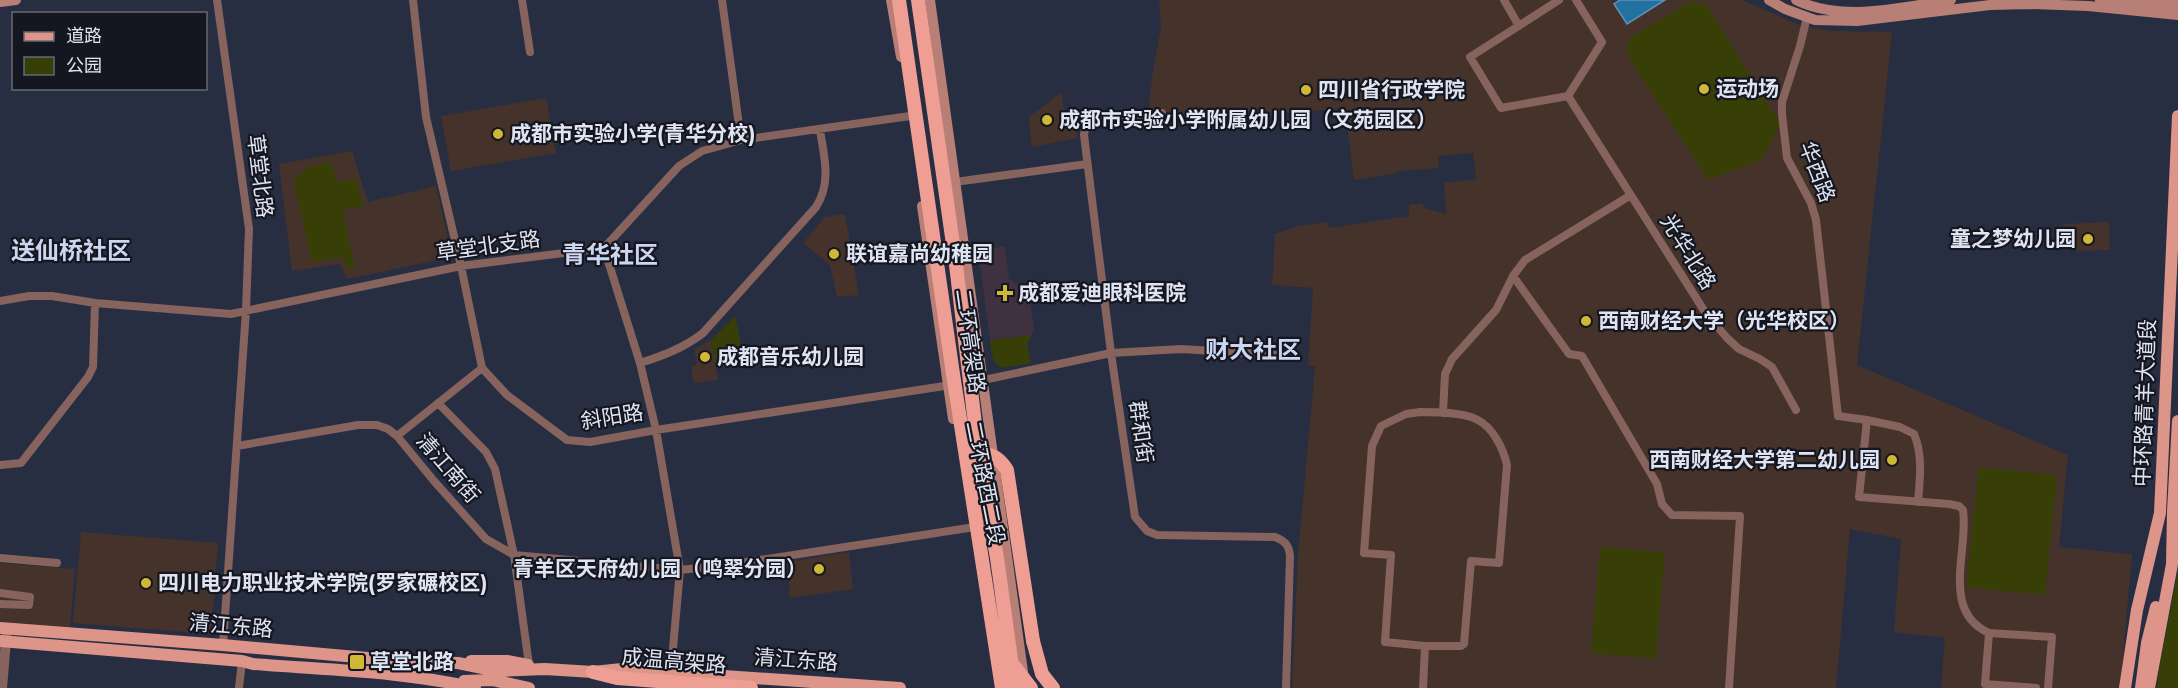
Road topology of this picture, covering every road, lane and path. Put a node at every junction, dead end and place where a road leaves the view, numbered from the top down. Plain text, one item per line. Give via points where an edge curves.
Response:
1 (16, 0) edge
2 (217, 0) edge
3 (413, 0) edge
4 (522, 0) edge
5 (722, 0) edge
6 (891, 0) edge
7 (899, 0) edge
8 (918, 0) edge
9 (930, 0) edge
10 (1504, 0) edge
11 (1559, 0) edge
12 (1576, 0) edge
13 (1769, 0) edge
14 (1796, 0) edge
15 (1951, 0) edge
16 (2085, 0) edge
17 (0, 3) edge
18 (1913, 3) edge
19 (2178, 5) edge
20 (2178, 15) edge
21 (1807, 16) junction
22 (1520, 26) junction
23 (530, 52) dead end
24 (1568, 96) junction
25 (1162, 113) dead end
26 (910, 116) junction
27 (2178, 116) edge
28 (820, 130) junction
29 (741, 140) junction
30 (1087, 164) junction
31 (955, 182) junction
32 (1631, 195) junction
33 (604, 248) junction
34 (461, 266) junction
35 (1514, 276) junction
36 (0, 301) edge
37 (95, 303) junction
38 (246, 310) junction
39 (1111, 353) junction
40 (1295, 356) dead end
41 (640, 363) junction
42 (482, 368) junction
43 (982, 381) junction
44 (948, 386) junction
45 (438, 403) junction
46 (1796, 410) dead end
47 (1443, 412) junction
48 (1867, 420) junction
49 (2178, 421) edge
50 (656, 430) junction
51 (397, 436) junction
52 (237, 446) junction
53 (2161, 456) junction
54 (2177, 457) edge
55 (0, 465) edge
56 (1918, 502) junction
57 (2166, 512) junction
58 (975, 527) junction
59 (514, 555) junction
60 (0, 558) edge
61 (57, 564) dead end
62 (680, 570) junction
63 (0, 593) edge
64 (0, 604) edge
65 (1989, 633) junction
66 (3, 635) edge
67 (223, 645) junction
68 (1425, 646) junction
69 (242, 661) junction
70 (1012, 661) junction
71 (458, 663) junction
72 (529, 665) junction
73 (545, 669) junction
74 (671, 671) junction
75 (593, 672) junction
76 (448, 681) junction
77 (2015, 687) edge
78 (2, 688) edge
79 (239, 688) edge
80 (473, 688) edge
81 (529, 688) edge
82 (751, 688) edge
83 (900, 688) edge
84 (1001, 688) edge
85 (1015, 688) edge
86 (1025, 688) edge
87 (1031, 688) edge
88 (1053, 688) edge
89 (1286, 688) edge
90 (1423, 688) edge
91 (1729, 688) edge
92 (2036, 688) edge
93 (2048, 688) edge
94 (2125, 688) edge
95 (2132, 688) edge
96 (2141, 688) edge
97 (2150, 688) edge

1 - 17 main road
2 - 38 street, 草堂北路 via 248,213
3 - 34 street via 426,117
4 - 23 street
5 - 29 street
6 - 26 main road, 二环路西二段
7 - 84 highway, 二环高架路, bridge
8 - 70 highway, 二环高架路, bridge via 979,456
9 - 31 main road, 二环路西二段
10 - 22 street
11 - 22 street
12 - 24 street via 1602,42
13 - 21 main road
14 - 18 main road via 1810,7 1857,12
15 - 18 main road
16 - 19 main road
20 - 21 main road via 2029,4 1857,21 1815,20
21 - 48 street, 华西路 via 1782,102 1787,158 1816,220 1838,416
22 - 24 street via 1470,57 1501,108
24 - 32 street, 光华北路
25 - 30 street, 群和街 via 1088,124 1083,135
26 - 28 street
26 - 44 main road, 二环路西二段
27 - 53 main road, 中环路青羊大道段
28 - 29 street
28 - 41 street via 826,185 816,207 693,342
29 - 33 street via 713,147 679,166
30 - 31 street
30 - 39 street, 群和街
31 - 43 main road, 二环路西二段
32 - 35 street via 1525,260
32 - 46 street, 光华北路 via 1705,312 1739,349 1772,367
33 - 34 street, 草堂北支路
33 - 41 street, 斜阳路
34 - 38 street, 草堂北支路
34 - 42 street
35 - 47 street via 1496,310 1452,359 1445,374
35 - 91 street via 1569,354 1582,356 1657,484 1666,510 1672,515 1740,516
36 - 37 street, 草堂北支路 via 40,296
37 - 38 street, 草堂北支路 via 231,314
37 - 55 street via 93,367 88,377 21,463
38 - 52 street, 草堂北路
39 - 40 street via 1181,349
39 - 43 street
39 - 89 street, 群和街 via 1135,517 1140,525 1157,535 1275,537 1289,547
41 - 50 street, 斜阳路
42 - 45 street
42 - 50 street, 斜阳路 via 507,395 567,440 590,442
43 - 44 street
43 - 86 main road, 二环路西二段
44 - 50 street
44 - 58 main road, 二环路西二段
45 - 51 street
45 - 59 street via 486,452 495,469
47 - 68 street via 1476,419 1503,449 1507,465 1499,563 1471,561 1464,645
47 - 68 street via 1406,414 1381,426 1372,446 1364,553 1391,555 1385,642
48 - 56 street via 1914,434 1920,460
48 - 56 street via 1859,497
49 - 54 main road, 中环路青羊大道段
50 - 62 street
51 - 52 street, 清江南街 via 377,425 358,425
51 - 59 street, 清江南街 via 486,539
52 - 67 street, 草堂北路
53 - 54 street
53 - 57 main road, 中环路青羊大道段
54 - 57 main road, 中环路青羊大道段
56 - 65 street via 1959,506 1964,510 1960,595 1971,619
57 - 94 main road, 中环路青羊大道段 via 2140,599
57 - 95 main road
57 - 96 main road via 2170,536
57 - 97 main road, 中环路青羊大道段 via 2172,564
58 - 62 street
58 - 84 main road, 二环路西二段
59 - 62 street
59 - 72 street
60 - 61 street
62 - 74 street
63 - 64 street via 30,597 29,605
65 - 77 street via 1985,684
65 - 93 street via 2052,637
66 - 67 main road, 清江东路
66 - 69 main road, 清江东路
66 - 78 street
67 - 71 main road, 清江东路 via 412,663
68 - 90 street
69 - 76 main road, 清江东路
69 - 79 street
70 - 85 highway, 二环高架路, bridge
70 - 87 highway, bridge
71 - 72 main road, 清江东路 via 476,659
71 - 73 main road, 清江东路 via 497,671
72 - 73 main road, 清江东路
73 - 75 main road, 清江东路
74 - 75 main road, 清江东路
74 - 83 main road, 清江东路
75 - 82 highway, 成温高架路 via 617,678
76 - 80 main road, 清江东路
76 - 81 main road, 清江东路 via 492,680
77 - 92 street
84 - 88 highway, bridge via 982,616 963,478 973,457 987,454 1000,460 1007,470 1033,641 1042,674

